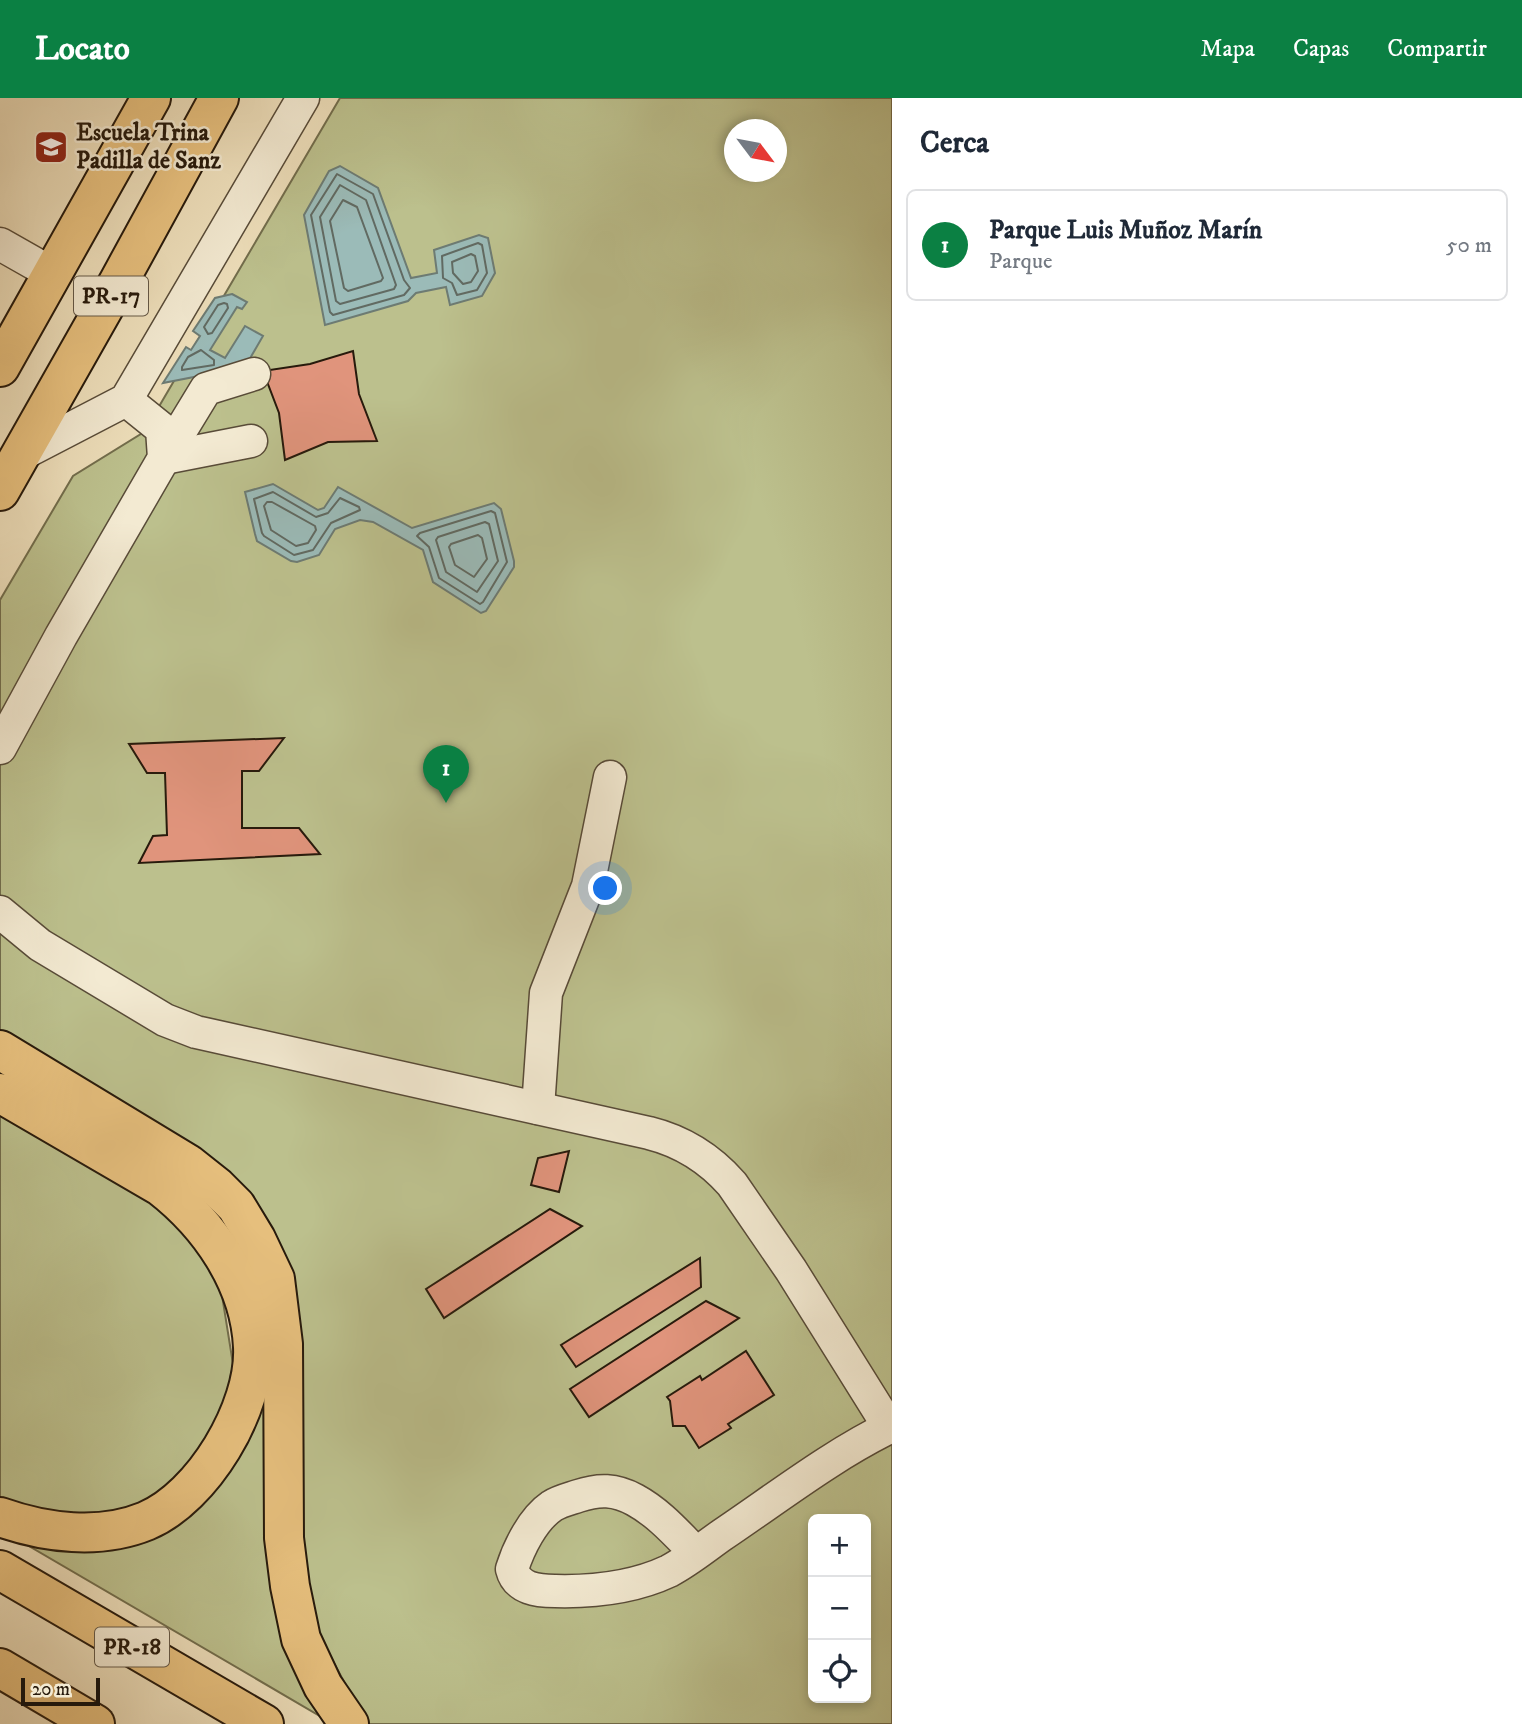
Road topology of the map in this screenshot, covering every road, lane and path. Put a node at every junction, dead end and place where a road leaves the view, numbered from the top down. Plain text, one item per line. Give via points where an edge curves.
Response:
1 (151, 98) edge
2 (219, 98) edge
3 (303, 98) edge
4 (0, 244) edge
5 (53, 275) junction
6 (0, 367) edge
7 (254, 374) dead end
8 (127, 400) junction
9 (251, 441) dead end
10 (22, 454) junction
11 (164, 458) junction
12 (0, 491) edge
13 (0, 748) edge
14 (610, 777) dead end
15 (0, 912) edge
16 (0, 1050) edge
17 (0, 1093) edge
18 (538, 1108) junction
19 (890, 1427) edge
20 (0, 1517) edge
21 (696, 1553) junction
22 (0, 1570) edge
23 (0, 1668) edge
24 (95, 1724) edge
25 (264, 1724) edge
26 (349, 1724) edge

1 - 5 main road, PR-17
2 - 10 main road, PR-17
3 - 8 lane
4 - 5 lane
5 - 6 main road, PR-17
7 - 11 lane via 206,389
8 - 10 lane
8 - 11 lane via 162,429
9 - 11 lane
10 - 12 main road, PR-17
11 - 13 lane
14 - 18 lane via 588,886 546,993
15 - 18 lane via 40,945 165,1020 196,1032
16 - 26 main road via 188,1164 236,1206 256,1239 275,1279 284,1344 284,1538 290,1586 301,1639 323,1686
17 - 20 main road via 181,1202 229,1264 246,1306 253,1348 249,1383 234,1427 216,1459 164,1510 147,1521 101,1531 62,1532
18 - 19 lane via 663,1136 722,1172 791,1270
19 - 21 lane
21 - 21 lane via 651,1578 582,1592 537,1591 519,1582 512,1569 534,1524 553,1505 601,1489 646,1507
22 - 25 main road, PR-18
23 - 24 main road

